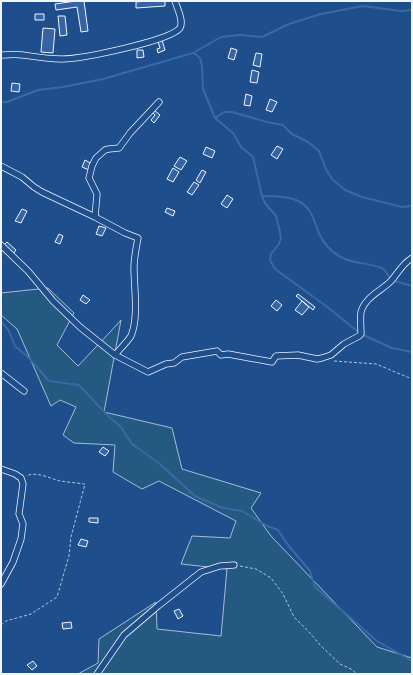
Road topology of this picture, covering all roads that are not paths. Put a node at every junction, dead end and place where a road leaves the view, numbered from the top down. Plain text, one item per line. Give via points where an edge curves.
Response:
1 (176, 1) edge
2 (1, 54) edge
3 (159, 102) dead end
4 (1, 166) edge
5 (95, 217) junction
6 (1, 245) edge
7 (412, 258) edge
8 (115, 355) junction
9 (1, 373) edge
10 (24, 391) dead end
11 (1, 469) edge
12 (234, 565) road end
13 (3, 576) edge
14 (1, 584) edge
15 (98, 674) edge

1 - 2 street via 182,23 180,27 145,44 64,59
3 - 5 street via 119,148 105,150 93,163 89,178 97,194
4 - 5 street via 22,177 38,190
5 - 8 street via 138,238 134,267 134,325 130,336
6 - 8 street via 28,271 70,319
7 - 8 street via 364,304 361,313 361,334 322,358 276,356 272,362 221,354 217,351 182,357 174,363 148,372
9 - 10 street
11 - 13 street via 22,478 23,484 19,514 23,524 21,539 13,562
12 - 15 street via 201,572 164,601 124,635
13 - 14 street

